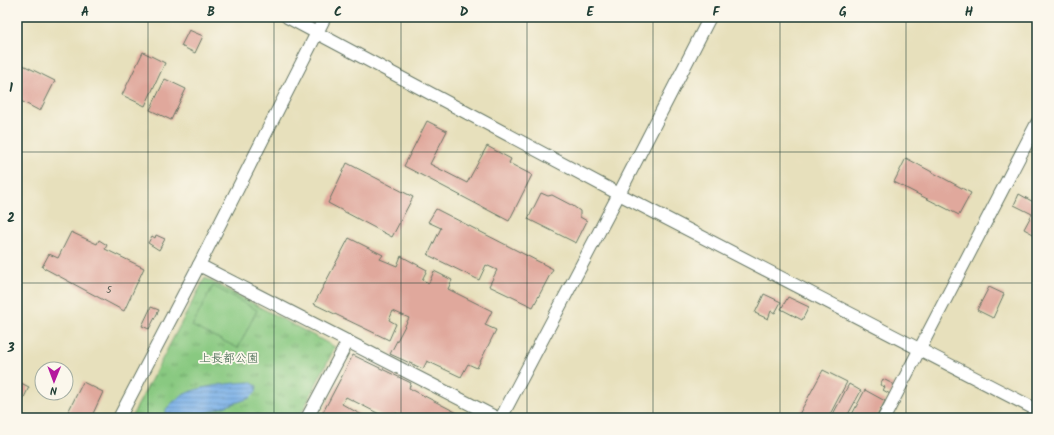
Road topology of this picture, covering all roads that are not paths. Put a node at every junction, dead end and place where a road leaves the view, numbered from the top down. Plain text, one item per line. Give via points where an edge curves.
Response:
1 (287, 17) edge
2 (325, 17) edge
3 (710, 17) edge
4 (317, 33) junction
5 (1037, 123) edge
6 (619, 194) junction
7 (199, 265) junction
8 (348, 341) junction
9 (919, 349) junction
10 (1037, 410) edge
11 (119, 418) edge
12 (307, 418) edge
13 (497, 418) edge
14 (501, 418) edge
15 (884, 418) edge

1 - 4 street
2 - 4 street
3 - 6 street
4 - 6 street
4 - 7 street
5 - 9 street
6 - 9 street
6 - 14 street
7 - 8 street
7 - 11 street
8 - 12 street
8 - 13 street
9 - 10 street
9 - 15 street

